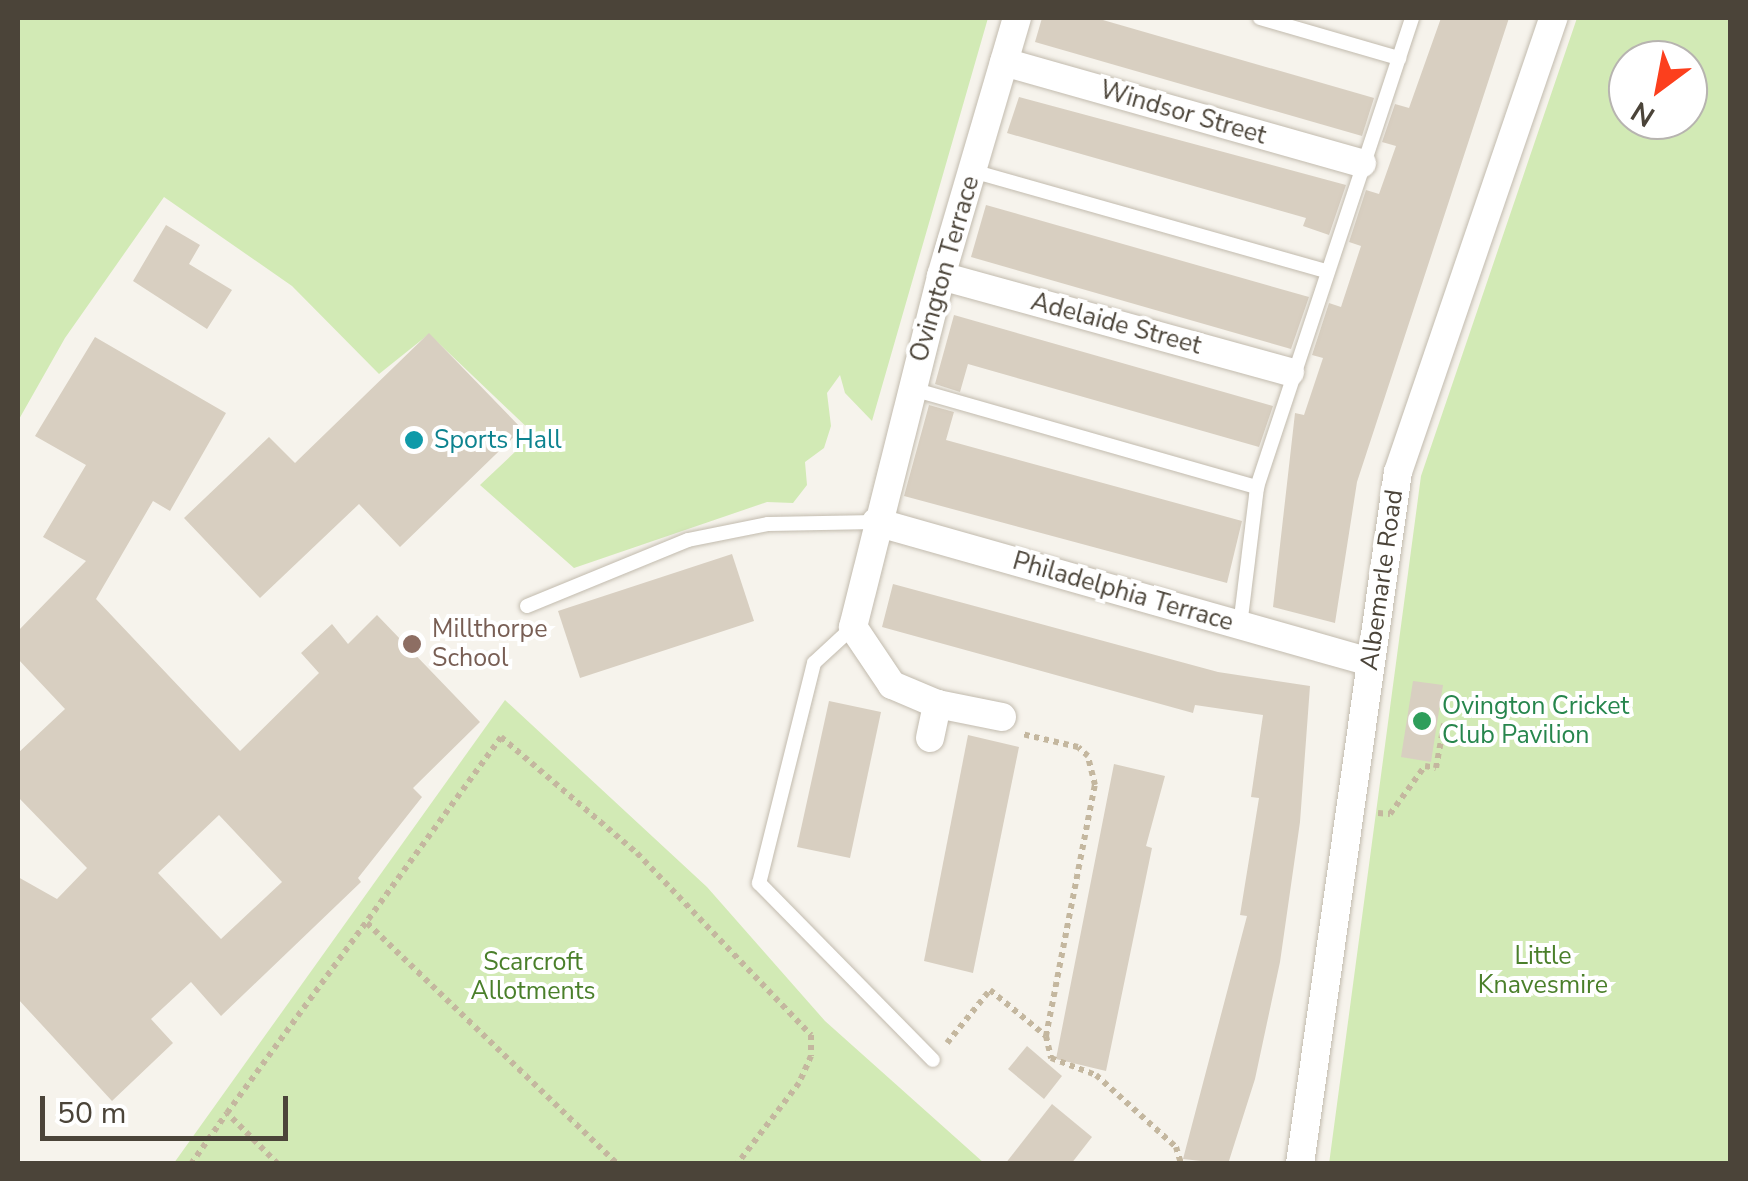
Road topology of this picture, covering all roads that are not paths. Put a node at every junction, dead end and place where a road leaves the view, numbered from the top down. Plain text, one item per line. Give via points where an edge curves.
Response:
1 (1017, 18) edge
2 (1260, 18) edge
3 (1412, 18) edge
4 (1553, 18) edge
5 (1399, 58) junction
6 (1004, 62) junction
7 (1362, 163) junction
8 (972, 170) junction
9 (1325, 270) junction
10 (942, 276) junction
11 (1290, 372) junction
12 (912, 389) junction
13 (1256, 487) junction
14 (876, 522) junction
15 (527, 606) dead end
16 (1240, 626) junction
17 (853, 627) junction
18 (1370, 662) junction
19 (937, 704) junction
20 (1002, 716) road end
21 (930, 738) dead end
22 (933, 1060) road end
23 (1300, 1164) edge

1 - 6 street, Ovington Terrace
2 - 5 lane
3 - 5 lane
4 - 18 street, Albemarle Road via 1398,472
5 - 7 lane
6 - 7 street, Windsor Street
6 - 8 street, Ovington Terrace
7 - 9 lane
8 - 9 lane
8 - 10 street, Ovington Terrace
9 - 11 lane
10 - 11 street, Adelaide Street
10 - 12 street, Ovington Terrace
11 - 13 lane
12 - 13 lane
12 - 14 street, Ovington Terrace
13 - 16 lane
14 - 15 lane via 768,524 688,540
14 - 16 street, Philadelphia Terrace
14 - 17 street, Ovington Terrace
16 - 18 street, Philadelphia Terrace
17 - 19 street via 892,686
17 - 22 lane via 814,662 759,883
18 - 23 street, Albemarle Road
19 - 20 street
19 - 21 street

